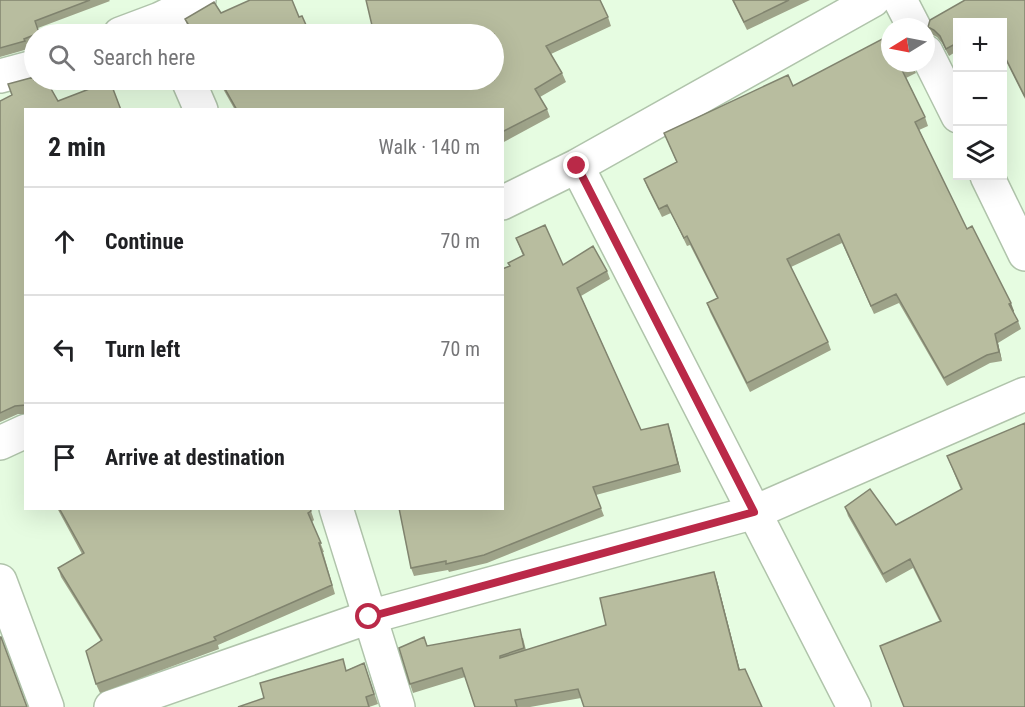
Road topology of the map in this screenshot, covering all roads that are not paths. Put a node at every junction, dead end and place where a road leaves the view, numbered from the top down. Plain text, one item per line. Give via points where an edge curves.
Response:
1 (199, 0) edge
2 (873, 0) edge
3 (900, 0) edge
4 (160, 18) edge
5 (909, 18) edge
6 (145, 24) edge
7 (24, 70) edge
8 (935, 71) edge
9 (0, 76) edge
10 (192, 90) edge
11 (200, 108) edge
12 (953, 108) edge
13 (577, 166) junction
14 (989, 180) edge
15 (504, 202) edge
16 (1025, 254) edge
17 (1025, 394) edge
18 (24, 432) edge
19 (0, 443) edge
20 (337, 510) edge
21 (754, 512) junction
22 (0, 581) edge
23 (369, 617) junction
24 (47, 707) edge
25 (111, 707) edge
26 (398, 707) edge
27 (854, 707) edge

1 - 4 street
2 - 13 street
3 - 5 street
4 - 6 street
7 - 9 street
8 - 12 street
10 - 11 street
13 - 15 street
13 - 21 street
14 - 16 street
17 - 21 street
18 - 19 street
20 - 23 street
21 - 23 street
21 - 27 street
22 - 24 street
23 - 25 street
23 - 26 street

